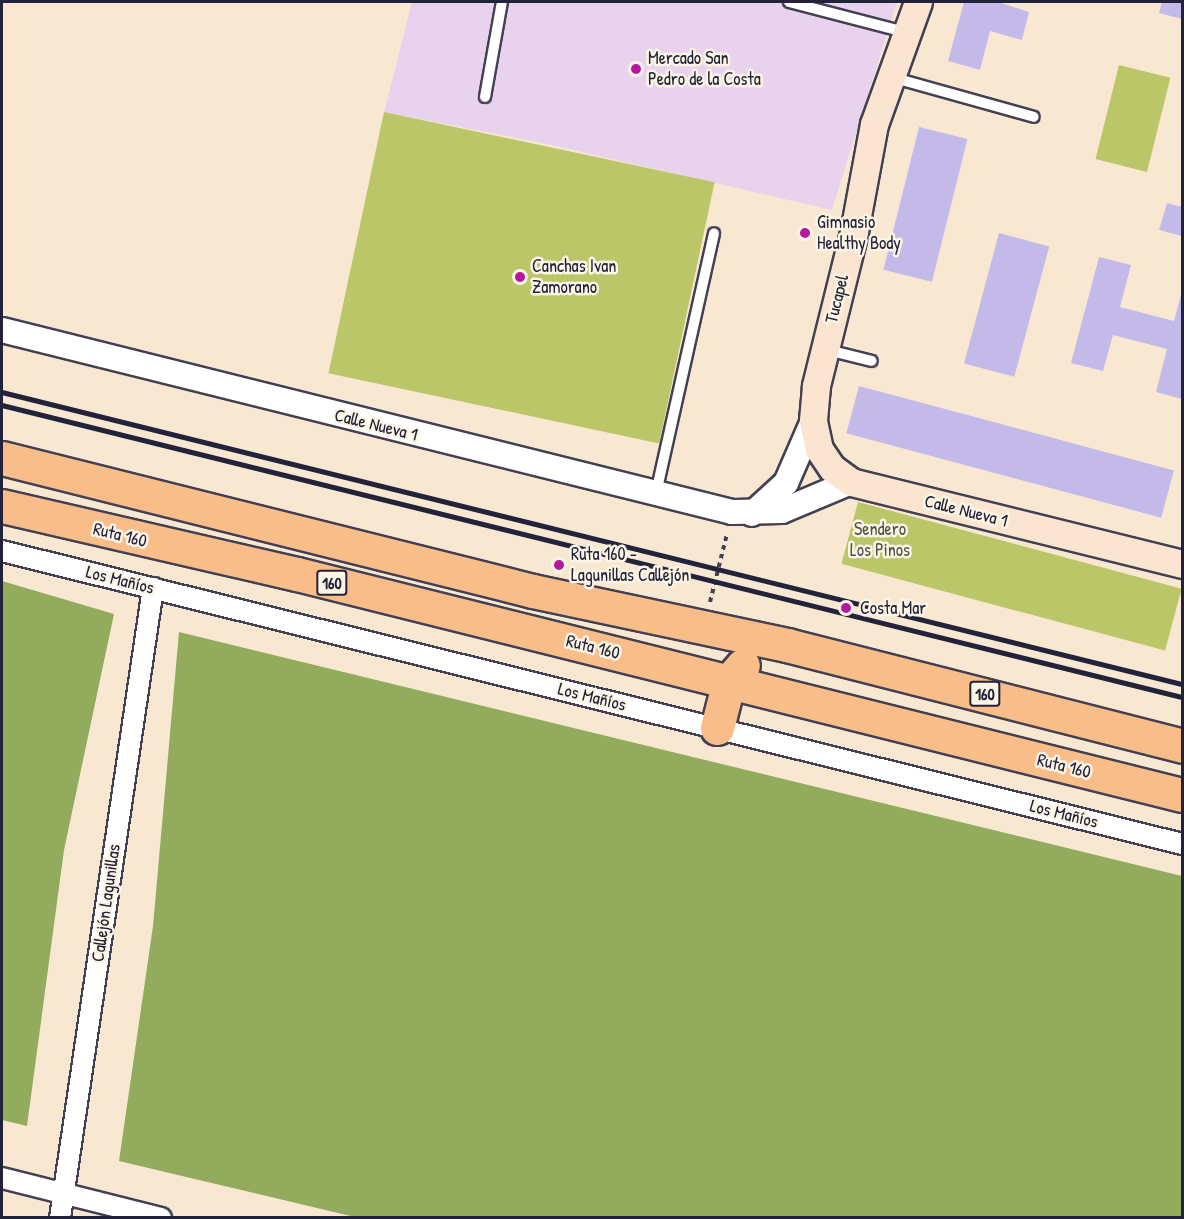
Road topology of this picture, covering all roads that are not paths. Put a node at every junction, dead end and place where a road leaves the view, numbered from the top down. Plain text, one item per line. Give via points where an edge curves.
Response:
1 (502, 2) edge
2 (789, 2) edge
3 (918, 2) edge
4 (905, 32) junction
5 (888, 76) junction
6 (485, 97) dead end
7 (1034, 117) dead end
8 (714, 233) dead end
9 (2, 330) edge
10 (824, 349) junction
11 (872, 361) dead end
12 (813, 421) junction
13 (2, 458) edge
14 (851, 482) junction
15 (655, 496) junction
16 (2, 506) edge
17 (742, 513) junction
18 (2, 550) edge
19 (1182, 564) edge
20 (153, 588) junction
21 (787, 645) junction
22 (729, 681) junction
23 (717, 728) junction
24 (1182, 746) edge
25 (1182, 795) edge
26 (1182, 844) edge
27 (2, 1178) edge
28 (63, 1193) junction
29 (60, 1218) edge
30 (161, 1218) edge

1 - 6 lane
2 - 4 lane
3 - 4 main road, Tucapel
4 - 5 main road, Tucapel
5 - 7 lane
5 - 10 main road, Tucapel
8 - 15 lane
9 - 15 street, Calle Nueva 1
10 - 11 lane
10 - 12 main road, Tucapel
12 - 14 main road, Tucapel via 819,449 832,468
12 - 17 street via 786,483
13 - 21 highway, 160 via 521,588
14 - 17 street, Calle Nueva 1 via 798,507
14 - 19 main road, Calle Nueva 1
15 - 17 street, Calle Nueva 1
16 - 22 highway, Ruta 160 / 160
18 - 20 street, Los Mañíos
20 - 23 street, Los Mañíos
20 - 28 street, Callejón Lagunillas
21 - 22 highway via 753,656
21 - 24 highway, 160
22 - 23 highway
22 - 25 highway, Ruta 160 / 160
23 - 26 street, Los Mañíos
27 - 28 street
28 - 29 street, Callejón Lagunillas
28 - 30 street

